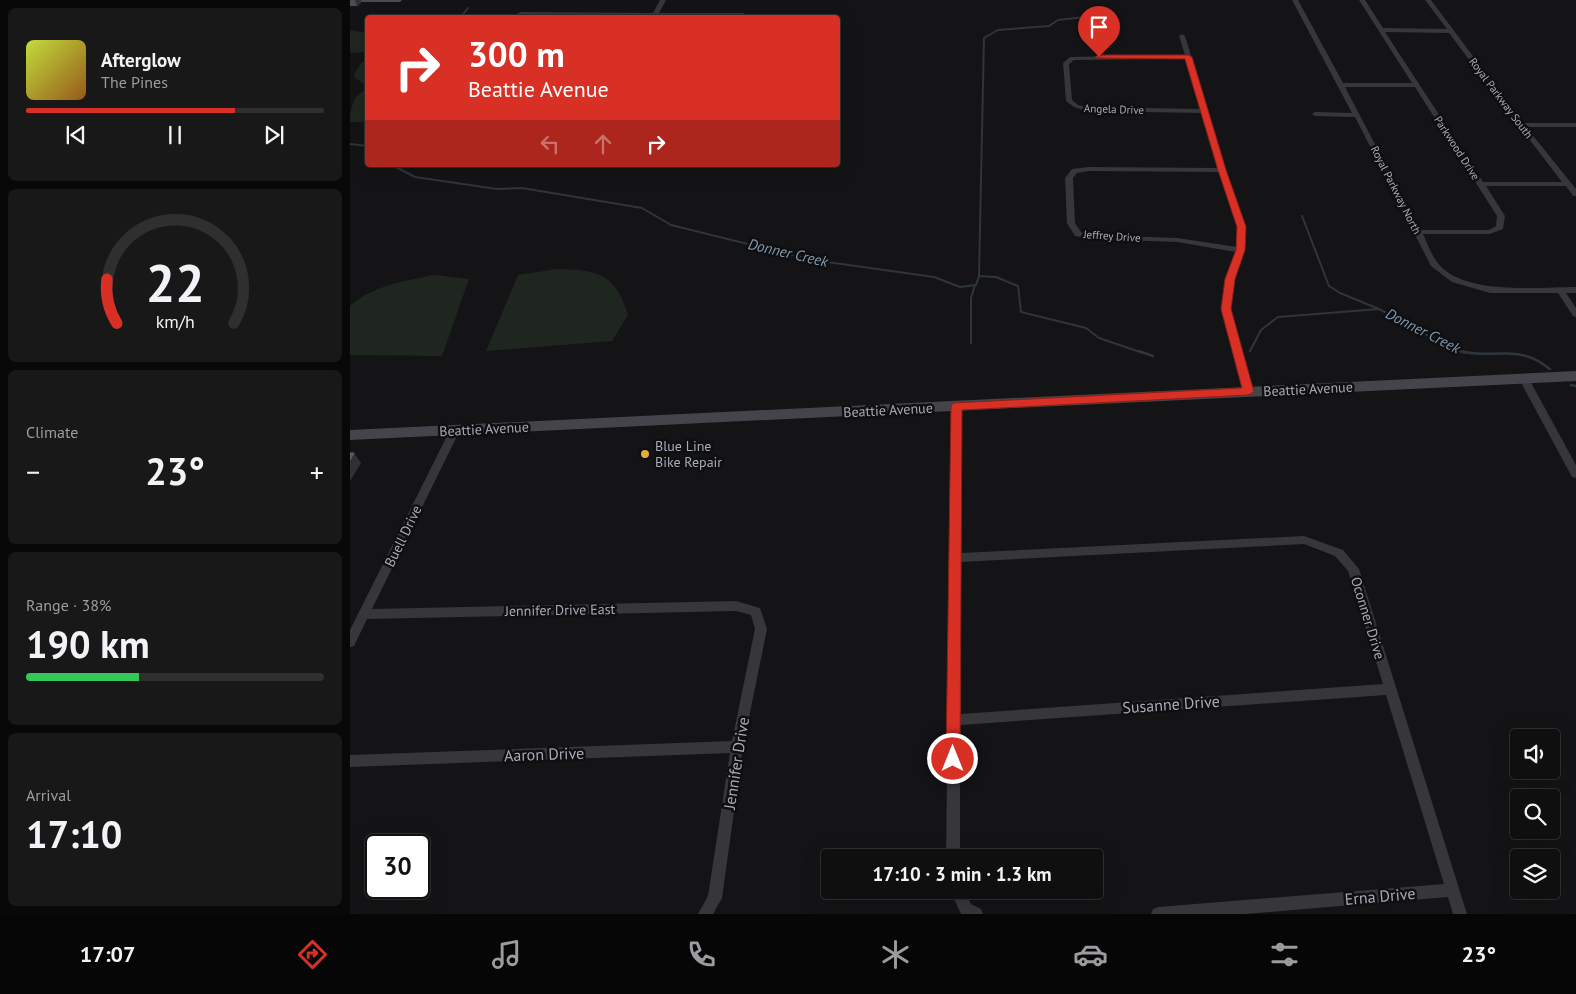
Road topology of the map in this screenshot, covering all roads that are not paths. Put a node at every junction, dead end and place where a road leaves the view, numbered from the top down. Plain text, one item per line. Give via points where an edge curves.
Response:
1 (663, 0) edge
2 (1295, 0) edge
3 (1362, 0) edge
4 (1428, 0) edge
5 (746, 7) dead end
6 (540, 8) dead end
7 (520, 14) dead end
8 (535, 14) junction
9 (655, 15) joint
10 (742, 15) edge
11 (1381, 30) junction
12 (1451, 31) junction
13 (1182, 36) dead end
14 (1188, 57) junction
15 (1341, 85) junction
16 (1416, 85) junction
17 (1204, 110) junction
18 (1315, 114) dead end
19 (1357, 114) junction
20 (1521, 125) junction
21 (1576, 125) edge
22 (1222, 170) junction
23 (1479, 184) junction
24 (1568, 184) junction
25 (1576, 194) edge
26 (1417, 232) junction
27 (1241, 250) junction
28 (1560, 290) junction
29 (1576, 290) edge
30 (1576, 314) edge
31 (1576, 376) edge
32 (1524, 379) junction
33 (1248, 392) junction
34 (957, 406) junction
35 (455, 430) junction
36 (350, 436) edge
37 (1576, 474) edge
38 (955, 558) junction
39 (756, 611) joint
40 (364, 614) junction
41 (350, 642) edge
42 (1389, 689) junction
43 (953, 720) junction
44 (737, 747) junction
45 (350, 761) edge
46 (952, 849) edge
47 (1452, 890) junction
48 (961, 899) edge
49 (705, 914) edge
50 (976, 914) edge
51 (1158, 914) edge
52 (1460, 914) edge

1 - 9 street
2 - 15 street, Royal Parkway North
3 - 11 street, Parkwood Drive
4 - 12 street, Royal Parkway South
5 - 10 street
6 - 8 street
7 - 8 street
8 - 9 street
11 - 12 street
11 - 16 street, Parkwood Drive
12 - 20 street, Royal Parkway South
13 - 14 street
14 - 17 street
14 - 17 street, Angela Drive via 1072,58 1066,63 1069,101 1088,110
15 - 16 street
15 - 19 street, Royal Parkway North
16 - 23 street, Parkwood Drive
17 - 22 street
18 - 19 street
19 - 26 street, Royal Parkway North
20 - 21 street
20 - 24 street, Royal Parkway South
22 - 27 street via 1242,227
22 - 27 street, Jeffrey Drive via 1075,171 1068,178 1071,223 1078,234 1094,237 1177,240
23 - 24 street
23 - 26 street, Parkwood Drive via 1501,216 1500,227 1490,232
24 - 25 street, Royal Parkway South
26 - 28 street, Royal Parkway North via 1434,264 1455,280 1490,290
27 - 33 street via 1230,279 1226,309
28 - 29 street
28 - 30 street
31 - 32 street, Beattie Avenue
32 - 33 street, Beattie Avenue
32 - 37 street
33 - 34 street, Beattie Avenue
34 - 35 street, Beattie Avenue
34 - 38 street
35 - 36 street, Beattie Avenue
35 - 40 street, Buell Drive
38 - 42 street, Oconner Drive via 1304,540 1339,553 1353,569
38 - 43 street
39 - 40 street, Jennifer Drive East via 736,606
39 - 44 street, Jennifer Drive via 761,629
40 - 41 street, Buell Drive
42 - 43 street, Susanne Drive
42 - 47 street, Oconner Drive
43 - 46 street
44 - 45 street, Aaron Drive
44 - 49 street, Jennifer Drive via 715,898
47 - 51 street, Erna Drive
47 - 52 street, Oconner Drive
48 - 50 street via 966,910

